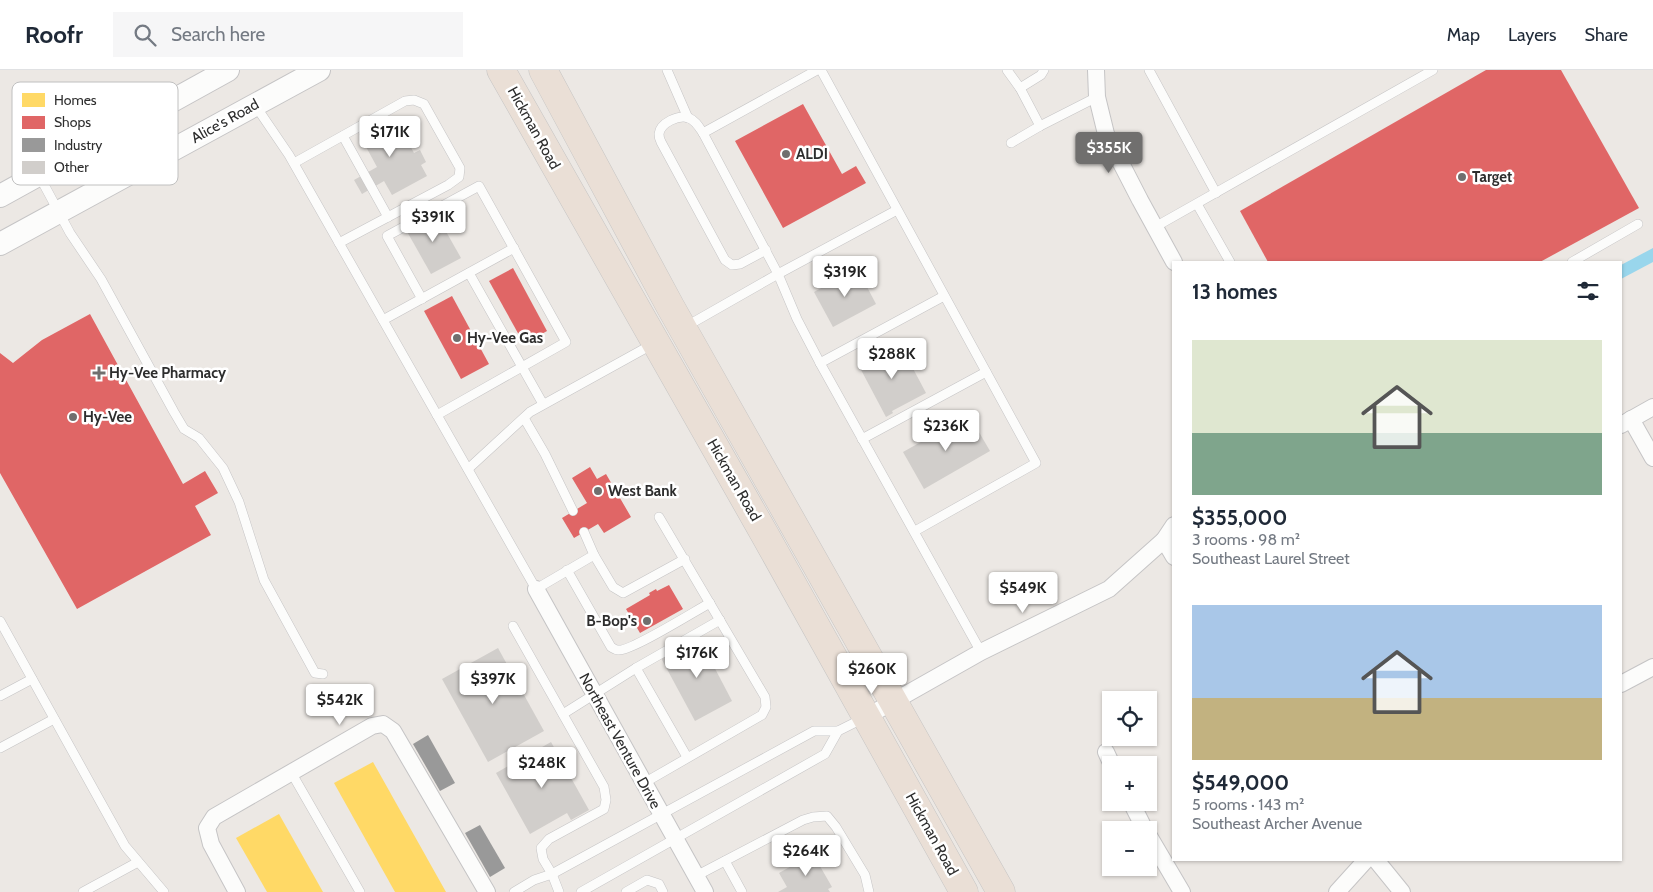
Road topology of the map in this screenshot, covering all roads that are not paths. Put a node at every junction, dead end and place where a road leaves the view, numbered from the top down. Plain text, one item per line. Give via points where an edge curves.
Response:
1 (228, 70) edge
2 (319, 70) edge
3 (501, 70) edge
4 (543, 70) edge
5 (679, 70) edge
6 (817, 70) edge
7 (821, 70) edge
8 (1007, 70) edge
9 (1044, 70) edge
10 (1096, 70) edge
11 (1149, 70) edge
12 (1433, 70) edge
13 (669, 72) edge
14 (1020, 88) junction
15 (178, 97) edge
16 (1097, 98) junction
17 (255, 105) junction
18 (688, 118) junction
19 (1040, 126) junction
20 (703, 133) junction
21 (343, 136) junction
22 (1011, 143) dead end
23 (178, 147) edge
24 (294, 163) junction
25 (19, 185) edge
26 (44, 185) edge
27 (110, 185) edge
28 (1216, 193) junction
29 (0, 196) edge
30 (1197, 204) junction
31 (897, 210) junction
32 (59, 213) junction
33 (388, 217) junction
34 (1638, 224) dead end
35 (1155, 227) junction
36 (339, 243) junction
37 (0, 244) edge
38 (514, 248) junction
39 (766, 250) junction
40 (1173, 261) edge
41 (1229, 261) edge
42 (1574, 261) edge
43 (469, 273) junction
44 (778, 274) junction
45 (944, 296) junction
46 (422, 299) junction
47 (383, 320) junction
48 (683, 328) junction
49 (656, 343) junction
50 (820, 363) junction
51 (522, 367) junction
52 (986, 372) junction
53 (543, 404) junction
54 (1653, 407) edge
55 (437, 415) junction
56 (524, 418) junction
57 (1626, 422) edge
58 (862, 439) junction
59 (1653, 458) edge
60 (468, 469) junction
61 (573, 511) dead end
62 (659, 517) dead end
63 (1172, 528) edge
64 (915, 531) junction
65 (584, 532) dead end
66 (1164, 540) junction
67 (1172, 554) edge
68 (594, 555) junction
69 (685, 559) junction
70 (567, 570) junction
71 (536, 589) junction
72 (710, 603) junction
73 (0, 620) edge
74 (720, 620) junction
75 (513, 626) dead end
76 (981, 652) junction
77 (1653, 667) edge
78 (636, 668) junction
79 (323, 674) dead end
80 (32, 679) junction
81 (1622, 683) edge
82 (595, 694) junction
83 (0, 696) edge
84 (894, 702) junction
85 (563, 714) junction
86 (866, 717) junction
87 (54, 719) junction
88 (838, 731) junction
89 (0, 748) edge
90 (687, 758) junction
91 (291, 772) junction
92 (644, 782) junction
93 (662, 815) junction
94 (675, 838) junction
95 (1157, 850) edge
96 (725, 861) junction
97 (1365, 861) edge
98 (1377, 861) edge
99 (138, 862) junction
100 (552, 874) junction
101 (696, 876) junction
102 (83, 892) edge
103 (164, 892) edge
104 (237, 892) edge
105 (360, 892) edge
106 (488, 892) edge
107 (514, 892) edge
108 (559, 892) edge
109 (582, 892) edge
110 (626, 892) edge
111 (663, 892) edge
112 (705, 892) edge
113 (742, 892) edge
114 (869, 892) edge
115 (964, 892) edge
116 (1001, 892) edge
117 (1182, 892) edge
118 (1337, 892) edge
119 (1402, 892) edge

1 - 15 main road
2 - 17 main road, Alice's Road
3 - 49 highway, Hickman Road
4 - 48 highway, Hickman Road
5 - 13 lane
6 - 20 lane
7 - 31 lane
8 - 14 lane
9 - 14 lane
10 - 16 street
11 - 28 lane
12 - 28 lane
13 - 18 lane
14 - 19 lane
16 - 19 lane
16 - 35 street via 1106,134
17 - 23 main road, Alice's Road
17 - 24 lane
18 - 20 lane via 697,123
18 - 39 lane via 679,117 663,126 659,133 661,142 721,252 732,265
19 - 22 lane
20 - 39 lane
21 - 24 lane
21 - 33 lane
21 - 33 lane via 414,100 424,104 460,168 459,177 448,185
24 - 36 lane
25 - 29 main road
26 - 32 lane
27 - 32 main road, Alice's Road
28 - 30 lane
30 - 35 lane
30 - 41 lane
31 - 44 lane
31 - 45 lane
32 - 37 main road, Alice's Road
32 - 79 lane via 101,279 184,429 199,438 223,468 264,580 316,673
33 - 36 lane
34 - 42 lane
35 - 40 street
36 - 47 lane
38 - 43 lane
38 - 46 lane via 479,186 387,236
38 - 51 lane via 566,342
39 - 44 lane
43 - 46 lane
43 - 51 lane
44 - 48 lane
44 - 50 lane
45 - 50 lane
45 - 52 lane
46 - 47 lane
47 - 55 lane
48 - 84 highway, Hickman Road
49 - 53 lane
49 - 86 highway, Hickman Road
50 - 58 lane
51 - 53 lane
51 - 55 lane
52 - 58 lane
52 - 64 lane via 1036,463
53 - 56 lane
54 - 57 street
55 - 60 lane
56 - 60 lane
56 - 61 lane
57 - 59 street
58 - 64 lane
60 - 71 lane
62 - 69 lane
63 - 66 street
64 - 76 lane
65 - 68 lane
66 - 67 street
66 - 76 street via 1109,589
68 - 69 lane via 613,587 623,593
68 - 70 lane
69 - 72 lane
70 - 71 lane
70 - 72 lane via 611,647 618,650 643,641
71 - 82 street, Northeast Venture Drive
72 - 74 lane
73 - 80 lane
74 - 78 lane
74 - 90 lane via 765,697 766,707 762,715
75 - 85 lane
76 - 84 street
77 - 81 street
78 - 82 lane
78 - 90 lane
80 - 83 lane
80 - 87 lane
82 - 85 lane
82 - 92 street, Northeast Venture Drive
84 - 86 street
84 - 116 highway, Hickman Road
85 - 100 lane via 604,787 606,800 604,808 541,848
86 - 88 lane
86 - 115 highway, Hickman Road
87 - 89 lane
87 - 99 lane via 125,846
88 - 93 lane via 814,731
88 - 94 lane via 825,754
90 - 92 lane
91 - 104 street via 214,817 207,828 210,844
91 - 105 lane
91 - 106 street via 372,726 383,724 393,730
92 - 93 street, Northeast Venture Drive
93 - 94 street, Northeast Venture Drive
93 - 100 lane
94 - 101 street, Northeast Venture Drive
94 - 109 lane
95 - 117 street
96 - 101 lane
96 - 113 lane
96 - 114 lane via 803,820 827,816 865,875
97 - 118 street
98 - 119 street
99 - 102 lane
99 - 103 lane
100 - 107 lane
100 - 108 lane
101 - 112 street, Northeast Venture Drive
110 - 111 lane via 647,880 659,884

